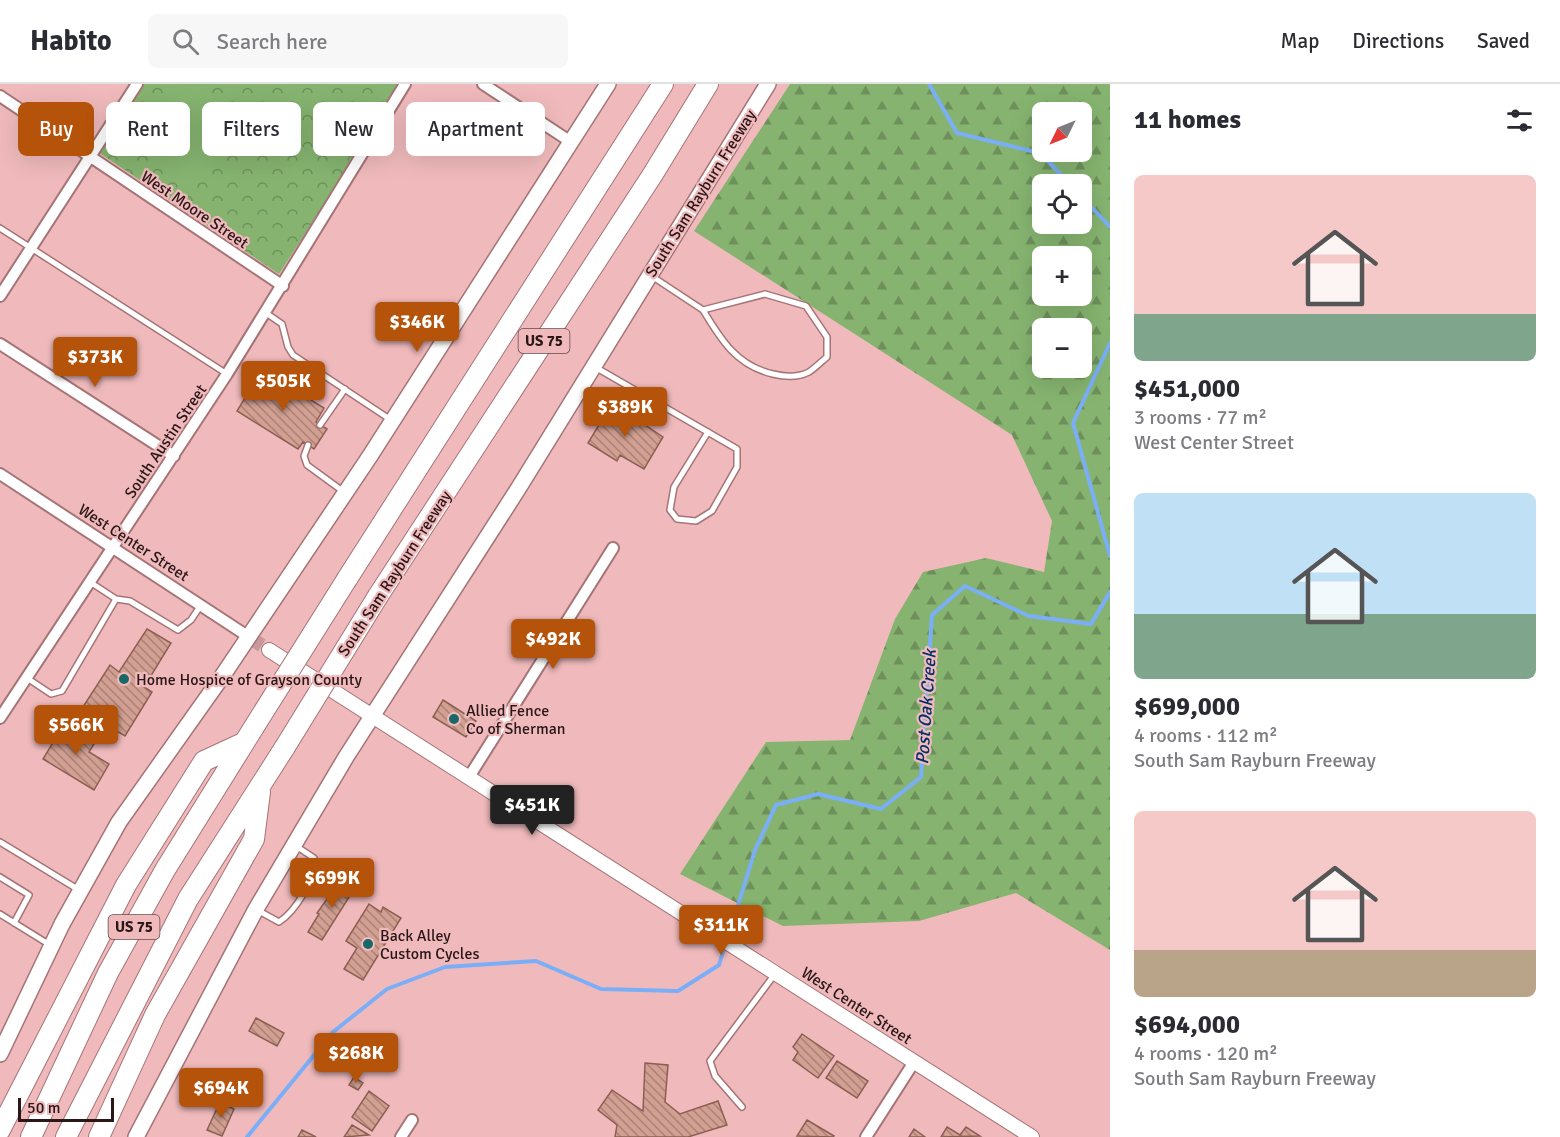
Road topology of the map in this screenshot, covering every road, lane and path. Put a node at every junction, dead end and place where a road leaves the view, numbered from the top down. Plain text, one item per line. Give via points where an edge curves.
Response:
1 (137, 84) edge
2 (405, 84) edge
3 (483, 84) edge
4 (608, 84) edge
5 (663, 84) edge
6 (708, 84) edge
7 (719, 84) edge
8 (768, 84) edge
9 (0, 96) edge
10 (571, 142) junction
11 (91, 157) junction
12 (653, 174) junction
13 (0, 228) edge
14 (31, 247) junction
15 (649, 274) junction
16 (283, 286) junction
17 (0, 296) edge
18 (704, 310) junction
19 (266, 313) junction
20 (0, 344) edge
21 (594, 366) junction
22 (227, 374) junction
23 (345, 389) junction
24 (393, 421) junction
25 (320, 425) dead end
26 (708, 432) junction
27 (308, 445) dead end
28 (174, 456) junction
29 (0, 474) edge
30 (345, 493) junction
31 (111, 546) junction
32 (613, 548) dead end
33 (88, 581) junction
34 (116, 599) junction
35 (201, 605) junction
36 (249, 638) junction
37 (269, 650) tunnel mouth
38 (26, 678) junction
39 (374, 717) junction
40 (0, 718) edge
41 (248, 735) junction
42 (469, 777) junction
43 (261, 786) junction
44 (0, 842) edge
45 (294, 845) junction
46 (0, 877) edge
47 (81, 891) junction
48 (256, 909) junction
49 (0, 914) edge
50 (14, 923) junction
51 (52, 946) junction
52 (776, 973) junction
53 (0, 1054) edge
54 (914, 1062) junction
55 (742, 1107) dead end
56 (412, 1120) dead end
57 (0, 1130) edge
58 (31, 1137) edge
59 (66, 1137) edge
60 (99, 1137) edge
61 (136, 1137) edge
62 (401, 1137) edge
63 (866, 1137) edge
64 (1032, 1137) edge

1 - 11 street
2 - 16 street, South Austin Street
3 - 10 street
4 - 10 main road
5 - 41 highway, US 75, bridge
6 - 12 highway, South Sam Rayburn Freeway / US 75
7 - 12 highway
8 - 15 main road, South Sam Rayburn Freeway
9 - 11 street, West Moore Street
10 - 24 main road
11 - 14 street
11 - 16 street, West Moore Street
12 - 43 highway, South Sam Rayburn Freeway / US 75, bridge via 378,596
13 - 14 lane
14 - 17 street
14 - 22 lane
15 - 18 lane
15 - 21 main road, South Sam Rayburn Freeway
16 - 19 street, South Austin Street
18 - 18 lane via 765,294 806,306 827,337 827,357 808,372 789,378 762,372 744,364 721,340
19 - 22 street, South Austin Street
19 - 23 lane via 282,324 293,355
20 - 28 street
21 - 26 lane
21 - 39 main road, South Sam Rayburn Freeway
22 - 28 street, South Austin Street
23 - 24 lane
23 - 25 lane
24 - 30 main road
26 - 26 lane via 737,449 737,467 712,511 696,521 677,519 670,510 674,487
27 - 30 lane via 304,456 308,465
28 - 31 street, South Austin Street
29 - 31 street, West Center Street
30 - 36 main road
31 - 33 street, South Austin Street
31 - 35 street, West Center Street
32 - 42 street
33 - 34 lane
33 - 38 street, South Austin Street
34 - 35 lane via 130,601 178,630
34 - 38 lane via 62,691 51,694
35 - 36 street, West Center Street
36 - 47 main road via 119,822
37 - 39 street, West Center Street
38 - 40 street, South Austin Street
39 - 42 street, West Center Street
39 - 45 main road, South Sam Rayburn Freeway
41 - 57 highway via 204,761 126,885
41 - 58 highway, US 75 via 165,870 108,973
42 - 52 street, West Center Street
43 - 59 highway, South Sam Rayburn Freeway / US 75 via 188,899
43 - 60 highway via 254,839 155,1015
44 - 47 lane
45 - 48 main road, South Sam Rayburn Freeway
45 - 48 lane via 314,858 315,870 288,916 279,922
46 - 50 lane via 29,895
47 - 51 main road
48 - 61 main road, South Sam Rayburn Freeway
49 - 50 lane
50 - 51 lane
51 - 53 main road
52 - 54 street, West Center Street
52 - 55 lane via 710,1061 714,1076
54 - 63 street
54 - 64 street, West Center Street
56 - 62 street

